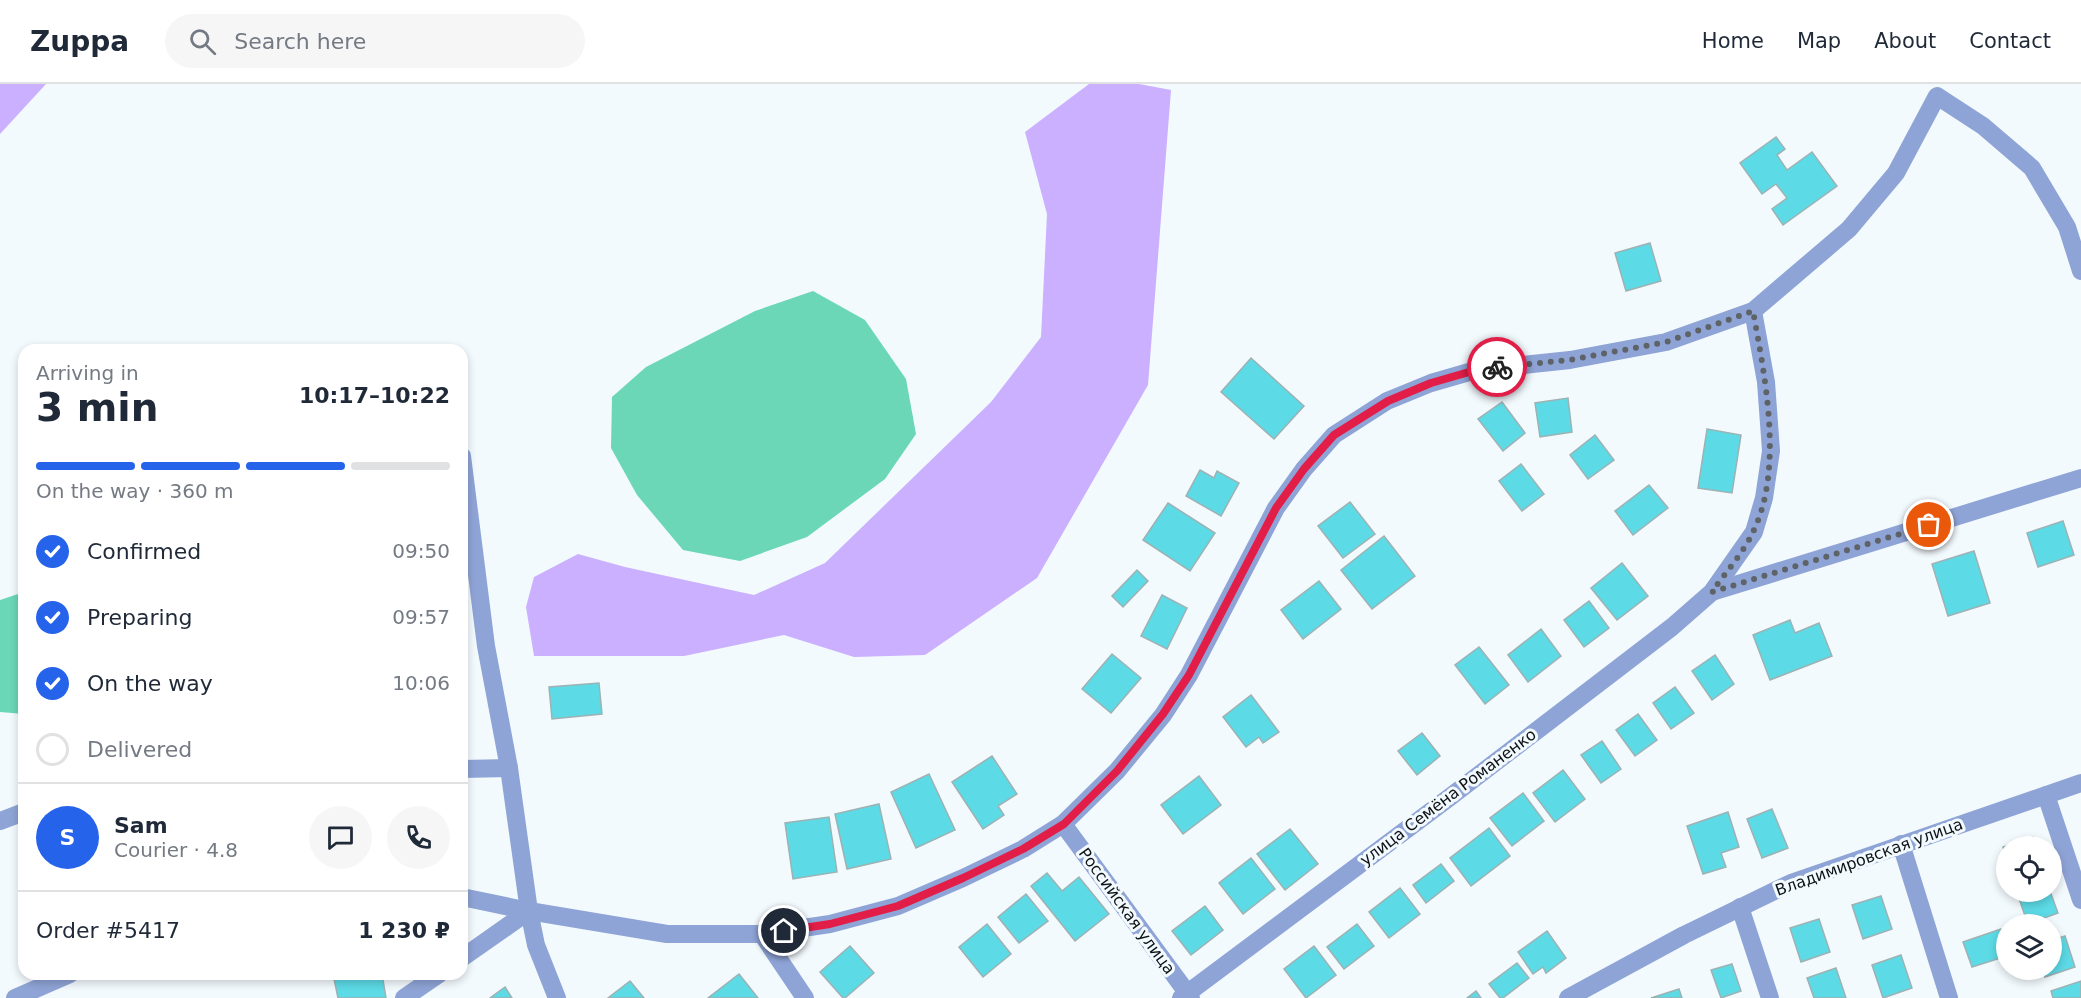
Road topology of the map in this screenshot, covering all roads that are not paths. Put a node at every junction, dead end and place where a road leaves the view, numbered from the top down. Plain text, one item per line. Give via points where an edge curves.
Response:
1 (2081, 271) edge
2 (1753, 311) junction
3 (2081, 478) edge
4 (468, 504) edge
5 (1712, 592) junction
6 (509, 768) junction
7 (468, 769) edge
8 (2081, 783) edge
9 (2046, 795) junction
10 (18, 814) edge
11 (0, 821) edge
12 (1064, 824) junction
13 (1901, 844) junction
14 (468, 898) edge
15 (2081, 900) edge
16 (1740, 907) junction
17 (529, 911) junction
18 (762, 934) junction
19 (468, 954) edge
20 (56, 980) edge
21 (430, 980) edge
22 (1577, 995) edge
23 (1186, 996) edge
24 (15, 998) edge
25 (404, 998) edge
26 (557, 998) edge
27 (805, 998) edge
28 (1770, 998) edge
29 (1949, 998) edge

1 - 2 street via 2067,227 2032,168 1983,126 1937,96 1896,173 1849,229
2 - 5 street, улица Семёна Романенко via 1766,382 1771,451 1754,532
2 - 12 street via 1666,342 1454,376 1388,401 1334,435 1276,508 1189,675 1163,714 1117,771
3 - 5 street, улица Семёна Романенко
4 - 6 street via 486,646
5 - 23 street, улица Семёна Романенко via 1672,627
6 - 7 street
6 - 17 street
8 - 9 street, Владимировская улица
9 - 13 street, Владимировская улица
9 - 15 street
10 - 11 street
12 - 18 street via 1023,849 898,906 830,924
12 - 23 street, Российская улица
13 - 16 street, Владимировская улица via 1791,882
13 - 29 street
14 - 17 street
16 - 22 street, Владимировская улица
16 - 28 street
17 - 18 street via 667,934
17 - 19 street
17 - 26 street via 536,945
18 - 27 street
20 - 24 street
21 - 25 street

